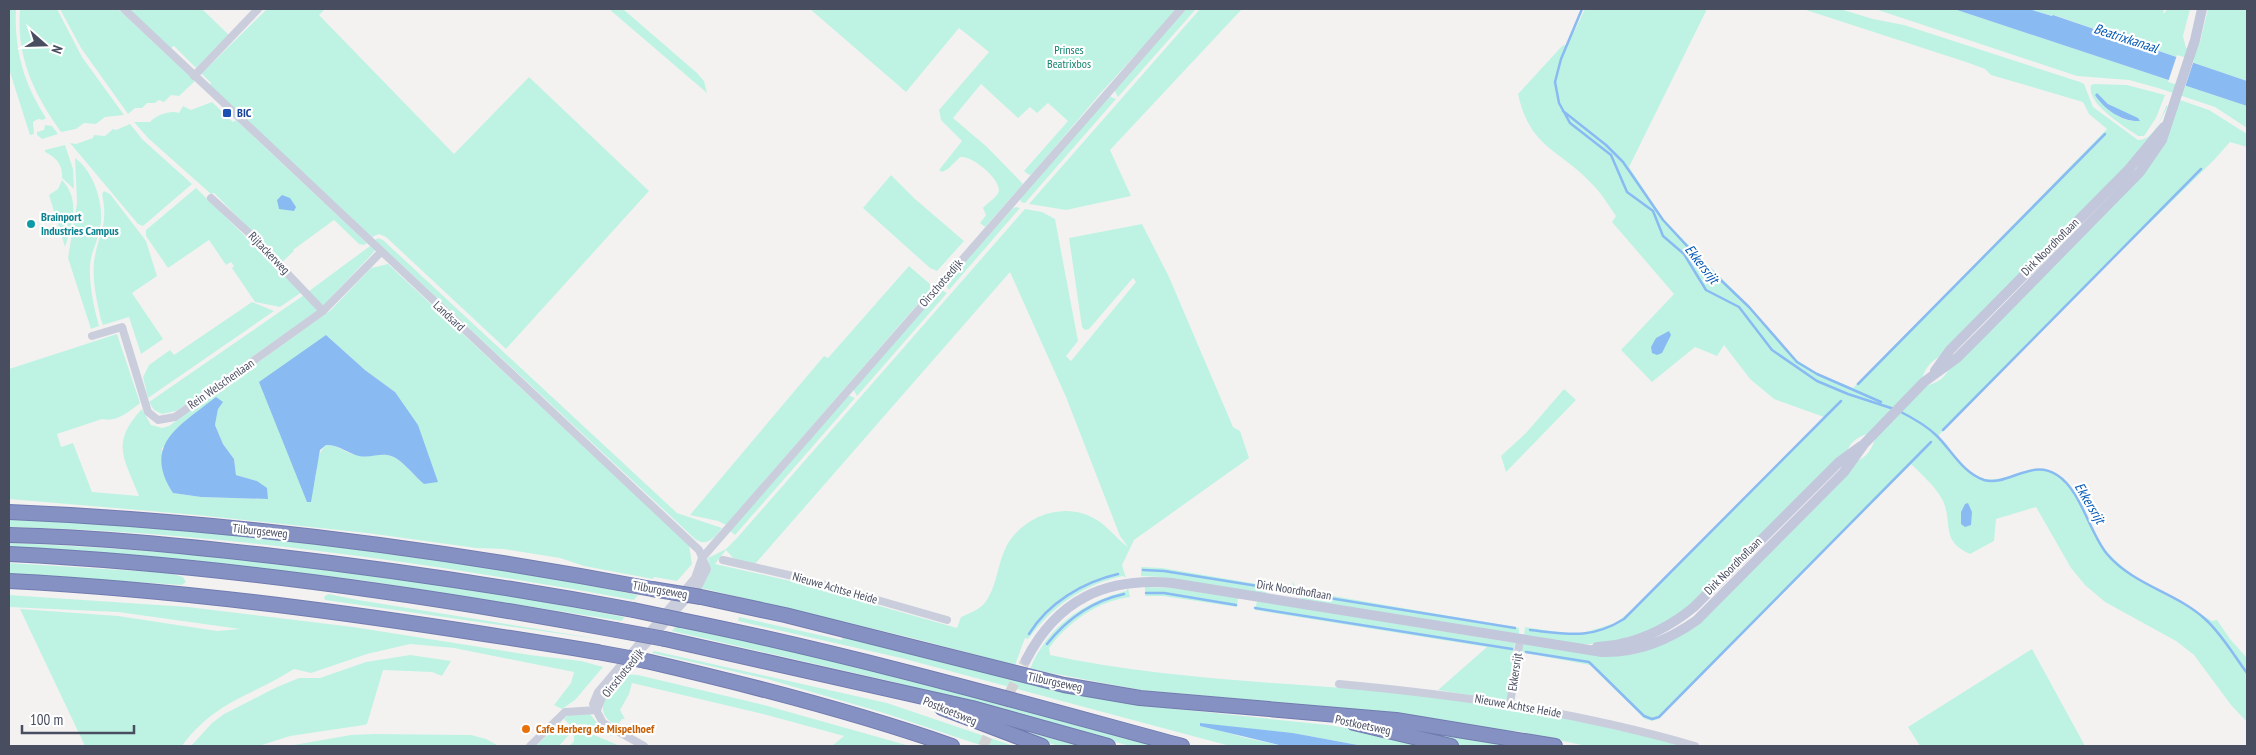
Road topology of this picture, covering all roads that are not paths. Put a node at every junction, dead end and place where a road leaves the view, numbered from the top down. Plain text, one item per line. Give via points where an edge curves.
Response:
1 (124, 9) edge
2 (258, 9) edge
3 (1181, 9) edge
4 (2202, 9) edge
5 (194, 76) junction
6 (211, 198) dead end
7 (381, 252) junction
8 (323, 311) junction
9 (92, 336) dead end
10 (9, 508) edge
11 (9, 512) edge
12 (30, 513) junction
13 (9, 535) edge
14 (9, 554) edge
15 (702, 558) junction
16 (723, 560) dead end
17 (10, 582) edge
18 (947, 620) dead end
19 (1520, 640) junction
20 (1026, 660) tunnel mouth
21 (1339, 684) dead end
22 (914, 696) junction
23 (1510, 704) junction
24 (597, 710) junction
25 (1304, 713) junction
26 (530, 746) edge
27 (644, 746) edge
28 (952, 746) edge
29 (1042, 746) edge
30 (1108, 746) edge
31 (1182, 746) edge
32 (1451, 746) edge
33 (1556, 746) edge
34 (1695, 746) edge

1 - 5 street, Landsard
2 - 5 street
3 - 15 street, Oirschotsedijk
4 - 19 street, Dirk Noordhoflaan via 2167,124 2129,169 1950,350 1934,373 1868,440 1839,462 1694,608 1658,632 1588,650
5 - 7 street, Landsard
6 - 8 street, Rijtackerweg
7 - 8 street, Rein Welschenlaan
7 - 15 street, Landsard via 694,544
8 - 9 street, Rein Welschenlaan via 174,417 162,421 148,412 122,327
10 - 12 highway
11 - 12 highway, Tilburgseweg
12 - 25 highway, Tilburgseweg, bridge via 196,524 366,542 562,572 701,597 832,626 1064,685 1140,698
13 - 31 highway, Tilburgseweg, bridge via 193,547 361,566 556,596 779,640
14 - 22 highway, bridge via 244,573 444,602 664,639
15 - 24 street, Oirschotsedijk via 707,569 699,585 615,679
16 - 18 street, Nieuwe Achtse Heide via 798,577
17 - 28 highway, bridge via 189,595 354,614 597,652 770,690
19 - 20 street, Dirk Noordhoflaan via 1172,583 1135,582 1104,588 1076,601 1050,623
19 - 23 street, Ekkersrijt
21 - 23 street, Nieuwe Achtse Heide
22 - 29 highway, Postkoetsweg
22 - 30 highway via 972,708
23 - 34 street, Nieuwe Achtse Heide via 1593,720
24 - 26 street via 565,712
24 - 27 street via 603,723
25 - 32 highway, Postkoetsweg
25 - 33 highway via 1396,720

